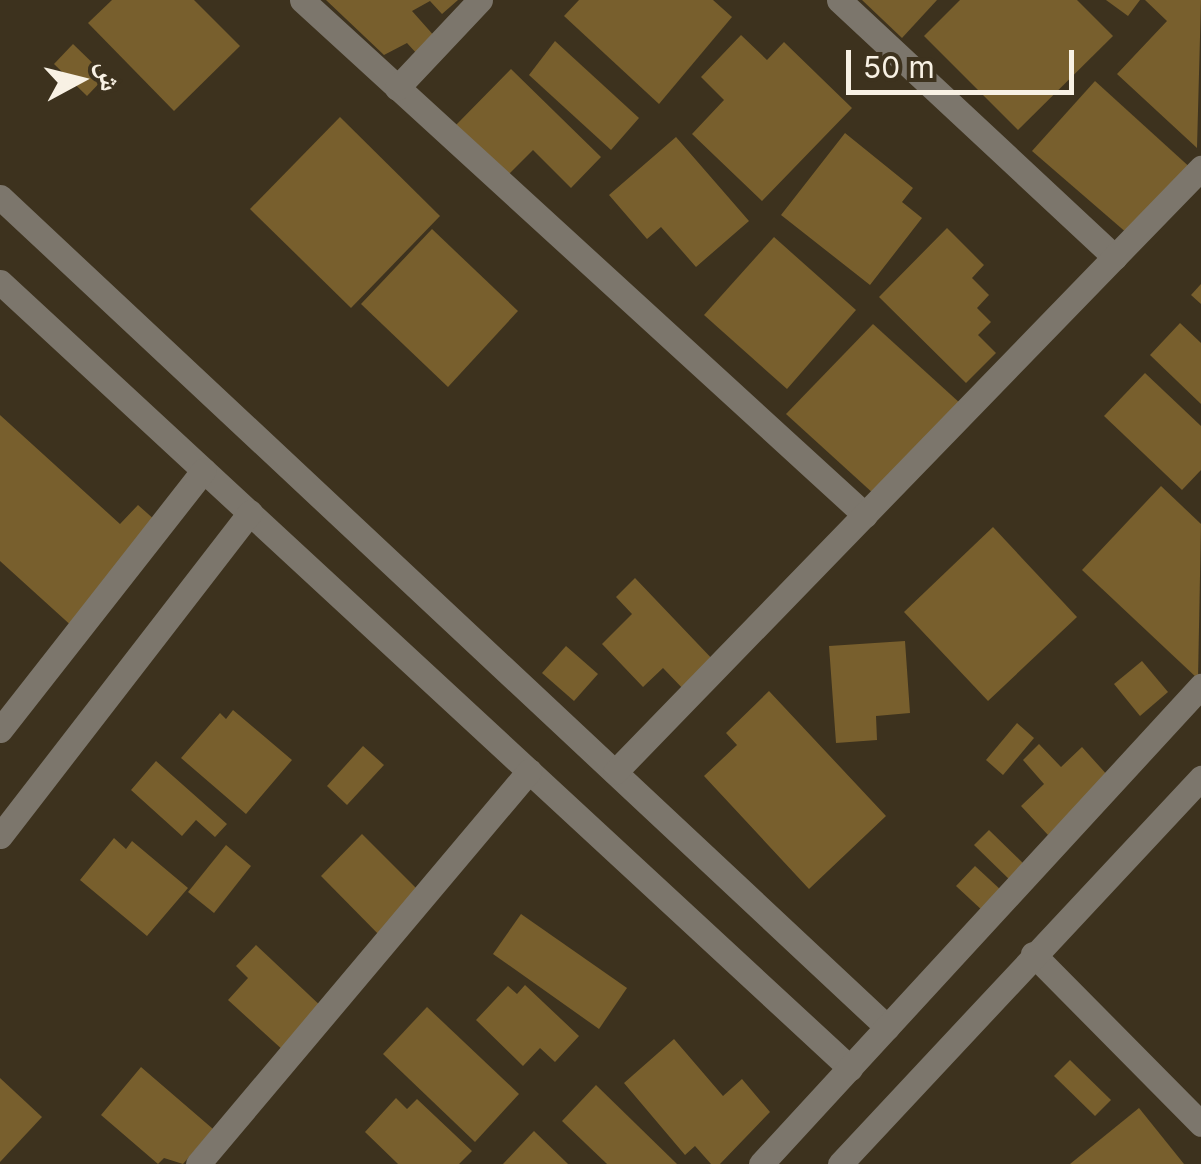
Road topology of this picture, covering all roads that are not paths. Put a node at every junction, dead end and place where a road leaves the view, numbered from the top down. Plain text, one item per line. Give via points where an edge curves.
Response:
1 (302, 0) edge
2 (480, 0) edge
3 (839, 0) edge
4 (397, 88) junction
5 (1201, 168) edge
6 (0, 197) edge
7 (1114, 257) junction
8 (0, 282) edge
9 (204, 470) junction
10 (250, 512) junction
11 (865, 515) junction
12 (1201, 686) edge
13 (0, 730) edge
14 (529, 771) junction
15 (615, 772) junction
16 (1201, 778) edge
17 (0, 836) edge
18 (1033, 954) junction
19 (887, 1027) junction
20 (850, 1068) junction
21 (1201, 1124) edge
22 (198, 1164) edge
23 (761, 1164) edge
24 (840, 1164) edge

1 - 4 street
2 - 4 street
3 - 7 street
4 - 11 street
5 - 7 street
6 - 15 street
7 - 11 street
8 - 9 street
9 - 10 street
9 - 13 street
10 - 14 street
10 - 17 street
11 - 15 street
12 - 19 street
14 - 20 street
14 - 22 street
15 - 19 street
16 - 18 street
18 - 21 street
18 - 24 street
19 - 20 street
20 - 23 street

